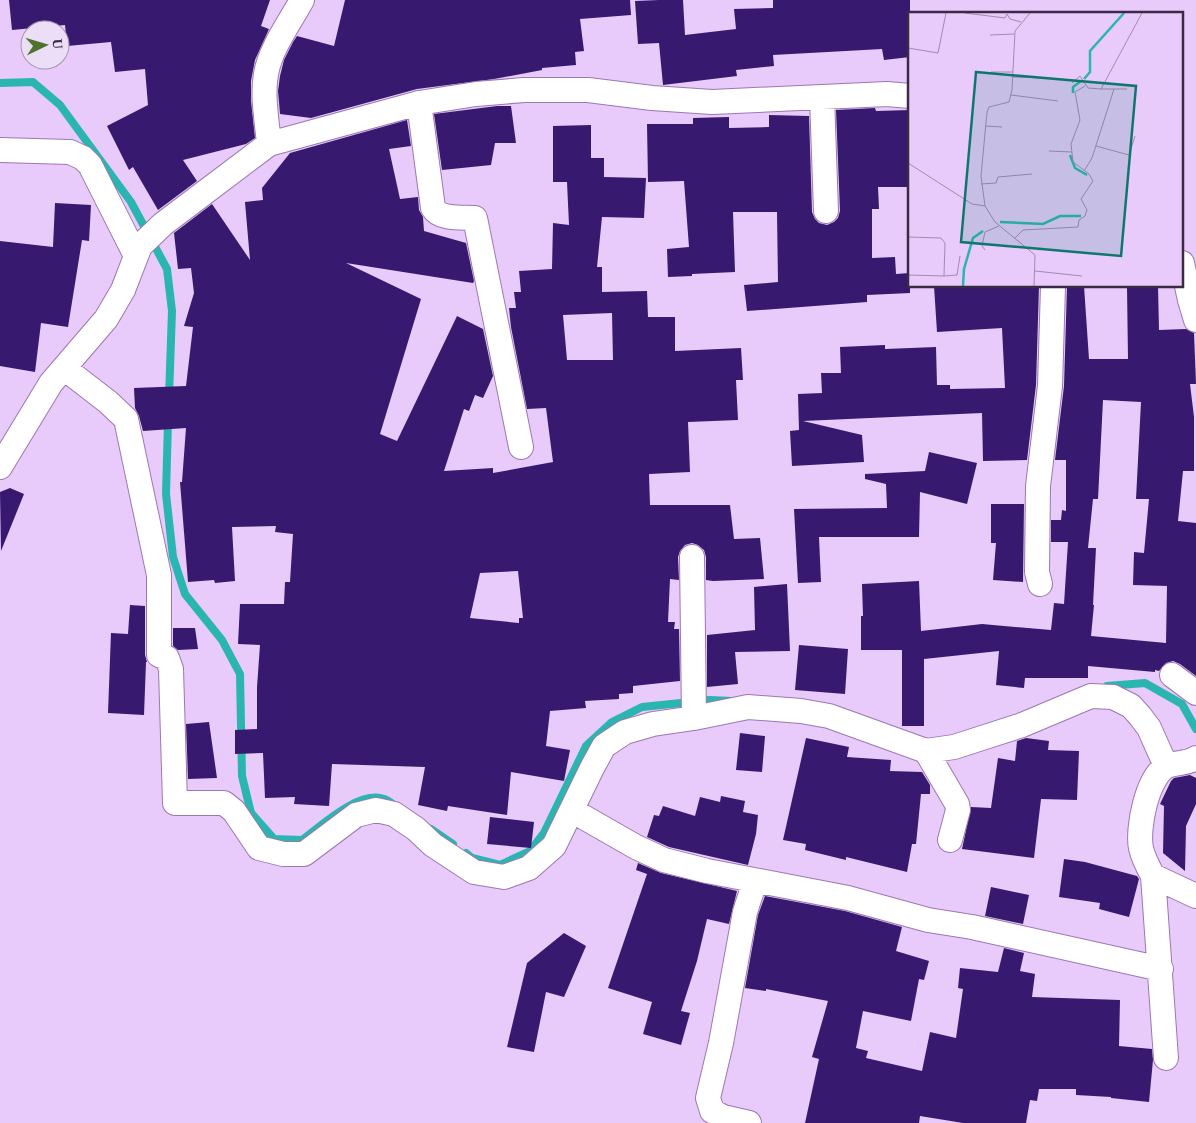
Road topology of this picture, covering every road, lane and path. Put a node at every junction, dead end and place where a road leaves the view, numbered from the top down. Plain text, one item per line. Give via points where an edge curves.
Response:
1 (302, 0) edge
2 (908, 96) edge
3 (822, 97) junction
4 (419, 104) junction
5 (269, 144) junction
6 (0, 150) edge
7 (826, 212) dead end
8 (138, 251) junction
9 (1184, 272) edge
10 (1052, 288) edge
11 (1196, 320) edge
12 (64, 368) junction
13 (521, 448) dead end
14 (0, 467) edge
15 (692, 557) dead end
16 (1040, 584) dead end
17 (1172, 675) dead end
18 (1196, 693) edge
19 (694, 705) junction
20 (926, 750) junction
21 (1195, 759) edge
22 (1166, 766) junction
23 (572, 811) junction
24 (950, 840) dead end
25 (1153, 876) junction
26 (755, 880) junction
27 (1196, 896) edge
28 (1161, 969) junction
29 (1166, 1058) dead end
30 (749, 1123) edge

1 - 5 street via 272,53 266,73
2 - 3 street
3 - 4 street via 712,102 588,90 524,90
3 - 7 street
4 - 5 street
4 - 13 street via 433,208 441,215 476,218
5 - 8 street via 163,224
6 - 8 street via 70,152 83,158
8 - 12 street via 106,319
9 - 11 street
10 - 16 street via 1050,386 1038,486 1037,572
12 - 14 street via 51,383
12 - 23 street via 126,418 159,575 159,655 168,658 171,669 175,803 224,803 234,811 259,848 283,854 304,854 356,815 376,810 394,814 474,872 504,876 529,868 554,846
15 - 19 street
17 - 18 street
19 - 20 street via 801,711 829,716
19 - 23 street via 653,724 625,732 604,746
20 - 22 street via 954,747 1022,725 1091,696 1113,698 1131,706 1149,728
20 - 24 street via 957,804
21 - 22 street
22 - 25 street via 1150,790 1140,832 1141,848
23 - 26 street via 664,860
25 - 27 street
25 - 28 street
26 - 28 street
26 - 30 street via 745,912 708,1098 712,1111
28 - 29 street

